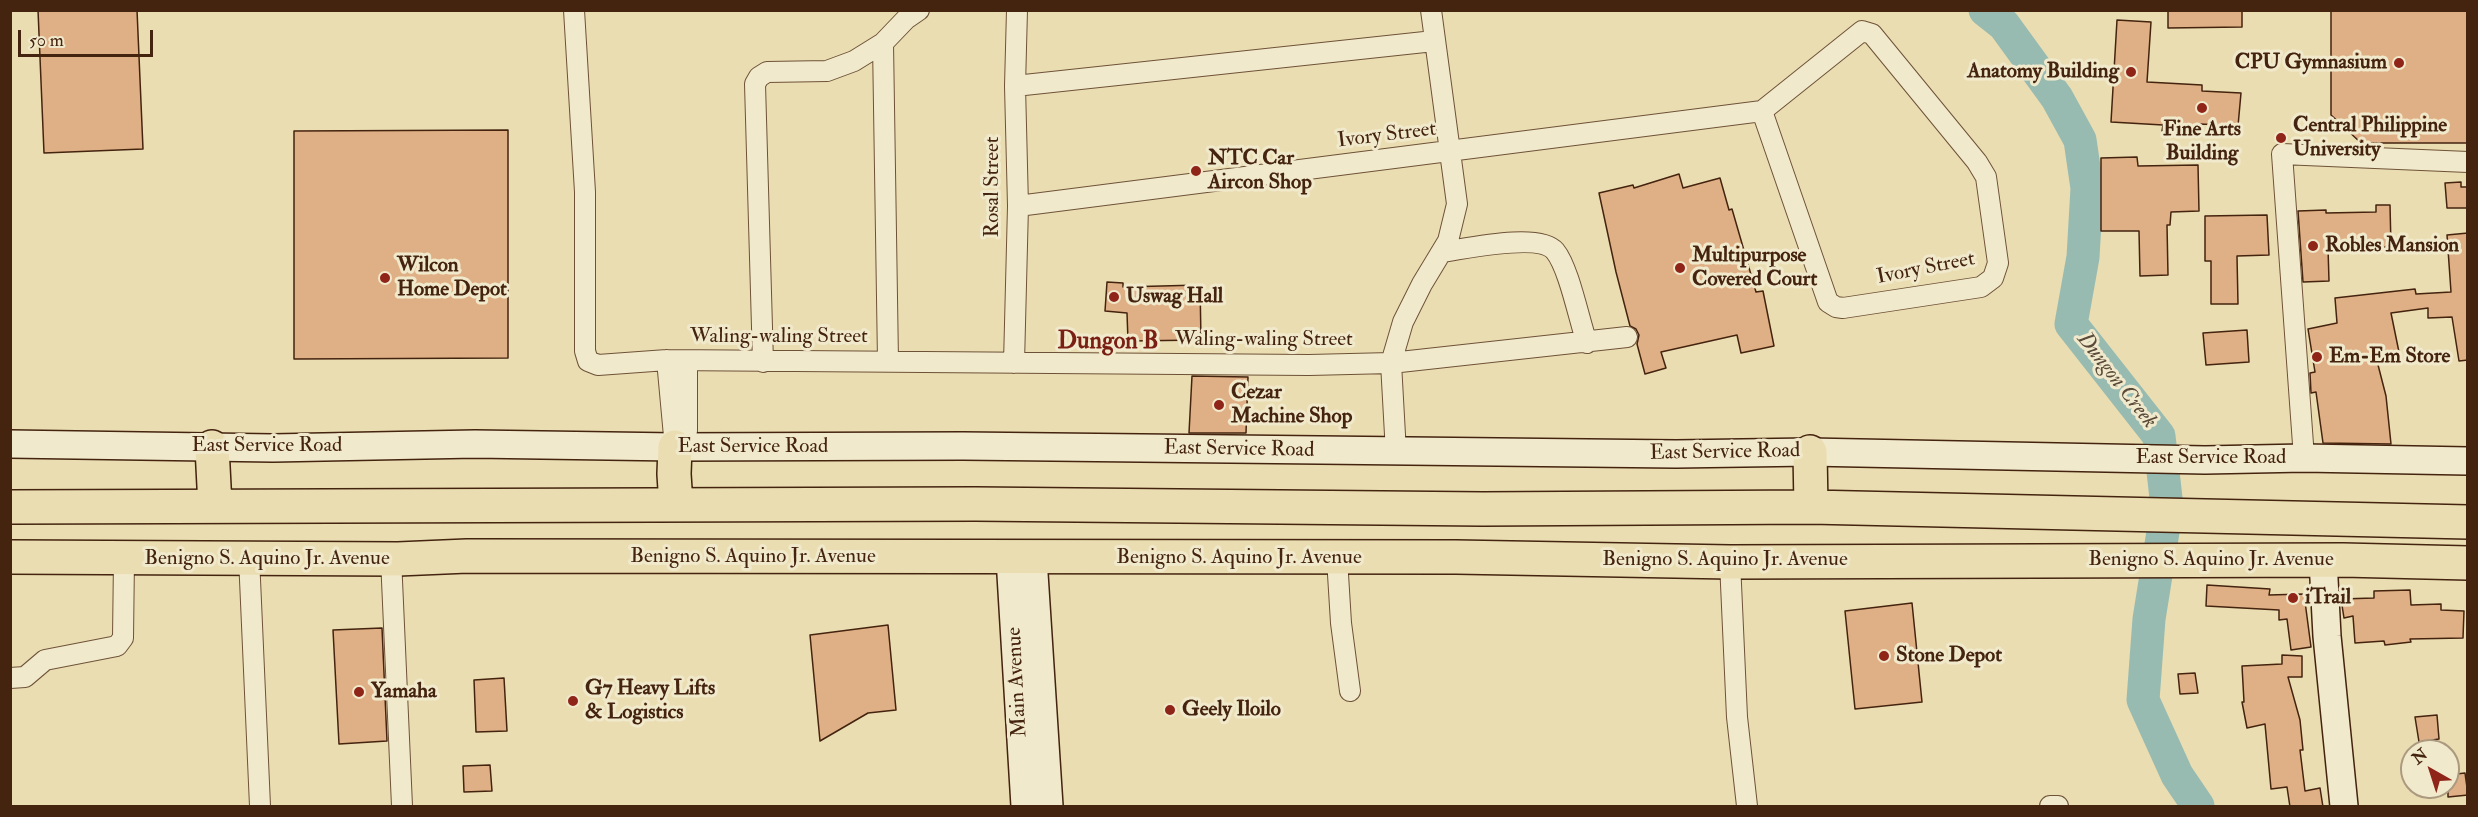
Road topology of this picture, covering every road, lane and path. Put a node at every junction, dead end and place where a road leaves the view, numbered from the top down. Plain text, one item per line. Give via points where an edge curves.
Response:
1 (574, 10) edge
2 (919, 10) edge
3 (1017, 10) edge
4 (1431, 10) edge
5 (1434, 41) junction
6 (883, 43) junction
7 (1015, 86) junction
8 (1762, 111) junction
9 (1449, 152) junction
10 (2468, 162) edge
11 (1018, 206) junction
12 (1442, 252) junction
13 (1627, 337) dead end
14 (1587, 343) junction
15 (677, 360) junction
16 (763, 362) junction
17 (888, 362) junction
18 (1014, 363) junction
19 (1391, 363) junction
20 (10, 444) edge
21 (212, 447) junction
22 (675, 447) junction
23 (1810, 452) junction
24 (1396, 453) junction
25 (2304, 458) junction
26 (2468, 461) edge
27 (676, 505) junction
28 (215, 506) junction
29 (825, 506) junction
30 (10, 507) edge
31 (1810, 507) junction
32 (60, 508) junction
33 (1461, 509) junction
34 (2468, 522) edge
35 (10, 557) edge
36 (249, 557) junction
37 (1456, 557) junction
38 (56, 558) junction
39 (391, 558) junction
40 (824, 558) junction
41 (1022, 558) junction
42 (1337, 558) junction
43 (124, 559) junction
44 (2323, 560) junction
45 (1730, 562) junction
46 (2468, 563) edge
47 (10, 678) edge
48 (1350, 692) dead end
49 (260, 807) edge
50 (402, 807) edge
51 (1025, 807) edge
52 (1049, 807) edge
53 (1747, 807) edge
54 (2344, 807) edge

1 - 15 street, Waling-waling Street via 585,192 585,351 588,361 597,365
2 - 6 street
3 - 7 street, Rosal Street
4 - 5 street
5 - 7 street
5 - 9 street
6 - 16 street via 854,61 827,71 767,72 755,84
6 - 17 street
7 - 11 street, Rosal Street
8 - 8 street, Ivory Street via 1862,31 1872,34 1986,177 1998,263 1993,278 1981,287 1843,308 1828,302
8 - 9 street, Ivory Street
9 - 11 street, Ivory Street
9 - 12 street via 1457,204
10 - 25 street via 2282,154
11 - 18 street, Rosal Street
12 - 14 street via 1518,242 1544,243 1554,250 1562,264
12 - 19 street via 1403,322
13 - 14 street, Waling-waling Street
14 - 19 street, Waling-waling Street
15 - 16 street, Waling-waling Street
15 - 22 street
16 - 17 street, Waling-waling Street
17 - 18 street, Waling-waling Street
18 - 19 street, Waling-waling Street
19 - 24 street
20 - 21 street, East Service Road
21 - 22 street, East Service Road
21 - 28 highway
22 - 24 street, East Service Road via 963,446
22 - 27 highway
23 - 24 street, East Service Road
23 - 25 street, East Service Road via 2205,460
23 - 31 highway
25 - 26 street, East Service Road
27 - 28 highway, Benigno S. Aquino Jr. Avenue
27 - 29 highway, Benigno S. Aquino Jr. Avenue
28 - 32 highway, Benigno S. Aquino Jr. Avenue
29 - 33 highway, Benigno S. Aquino Jr. Avenue
29 - 40 highway
30 - 32 highway, Benigno S. Aquino Jr. Avenue
31 - 33 highway, Benigno S. Aquino Jr. Avenue
31 - 34 highway, Benigno S. Aquino Jr. Avenue
32 - 38 highway
33 - 37 highway
35 - 38 highway, Benigno S. Aquino Jr. Avenue
36 - 39 highway, Benigno S. Aquino Jr. Avenue
36 - 43 highway, Benigno S. Aquino Jr. Avenue
36 - 49 street
37 - 42 highway, Benigno S. Aquino Jr. Avenue
37 - 45 highway, Benigno S. Aquino Jr. Avenue
38 - 43 highway, Benigno S. Aquino Jr. Avenue
39 - 40 highway, Benigno S. Aquino Jr. Avenue
39 - 50 street
40 - 41 highway, Benigno S. Aquino Jr. Avenue
41 - 42 highway, Benigno S. Aquino Jr. Avenue
41 - 51 street, Main Avenue
41 - 52 street, Main Avenue
42 - 48 street
43 - 47 street via 123,638 117,645 45,660 25,676
44 - 45 highway, Benigno S. Aquino Jr. Avenue
44 - 46 highway, Benigno S. Aquino Jr. Avenue
44 - 54 street
45 - 53 street via 1737,717

